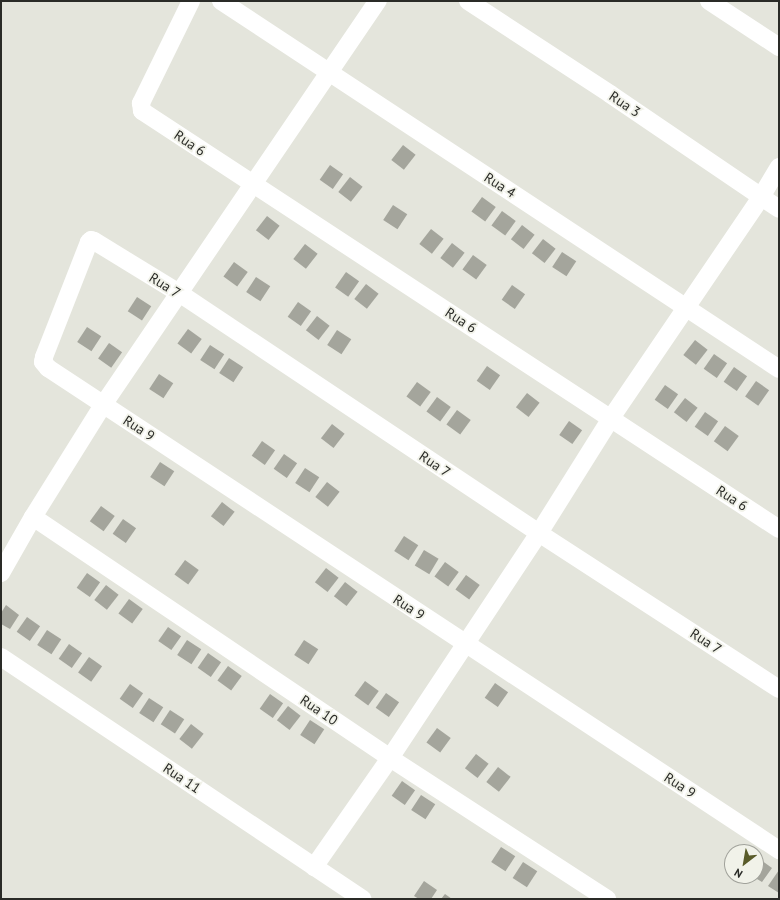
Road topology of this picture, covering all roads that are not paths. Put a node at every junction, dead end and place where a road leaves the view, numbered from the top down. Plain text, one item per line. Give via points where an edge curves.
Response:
1 (191, 1) edge
2 (221, 1) edge
3 (378, 1) edge
4 (468, 1) edge
5 (709, 1) edge
6 (779, 47) edge
7 (329, 72) junction
8 (779, 167) edge
9 (253, 185) junction
10 (761, 197) junction
11 (779, 209) edge
12 (179, 293) junction
13 (687, 308) junction
14 (43, 360) joint
15 (779, 369) edge
16 (104, 405) junction
17 (611, 418) junction
18 (33, 517) junction
19 (779, 529) edge
20 (539, 533) junction
21 (1, 573) edge
22 (465, 643) junction
23 (1, 657) edge
24 (779, 689) edge
25 (390, 758) junction
26 (779, 850) edge
27 (314, 866) junction
28 (363, 899) edge
29 (607, 899) edge

1 - 9 street, Rua 6 via 141,103 142,111
2 - 7 street, Rua 4
3 - 7 street
4 - 10 street, Rua 3
5 - 6 street
7 - 9 street
7 - 13 street, Rua 4
8 - 10 street
9 - 12 street
9 - 17 street, Rua 6
10 - 11 street, Rua 3
10 - 13 street
12 - 14 street, Rua 7 via 91,240
12 - 16 street
12 - 20 street, Rua 7
13 - 15 street, Rua 4
13 - 17 street
14 - 16 street, Rua 9 via 48,368
16 - 18 street
16 - 22 street, Rua 9
17 - 19 street, Rua 6
17 - 20 street
18 - 21 street
18 - 25 street, Rua 10
20 - 22 street
20 - 24 street, Rua 7
22 - 25 street
22 - 26 street, Rua 9
23 - 27 street, Rua 11
25 - 27 street
25 - 29 street, Rua 10
27 - 28 street, Rua 11

